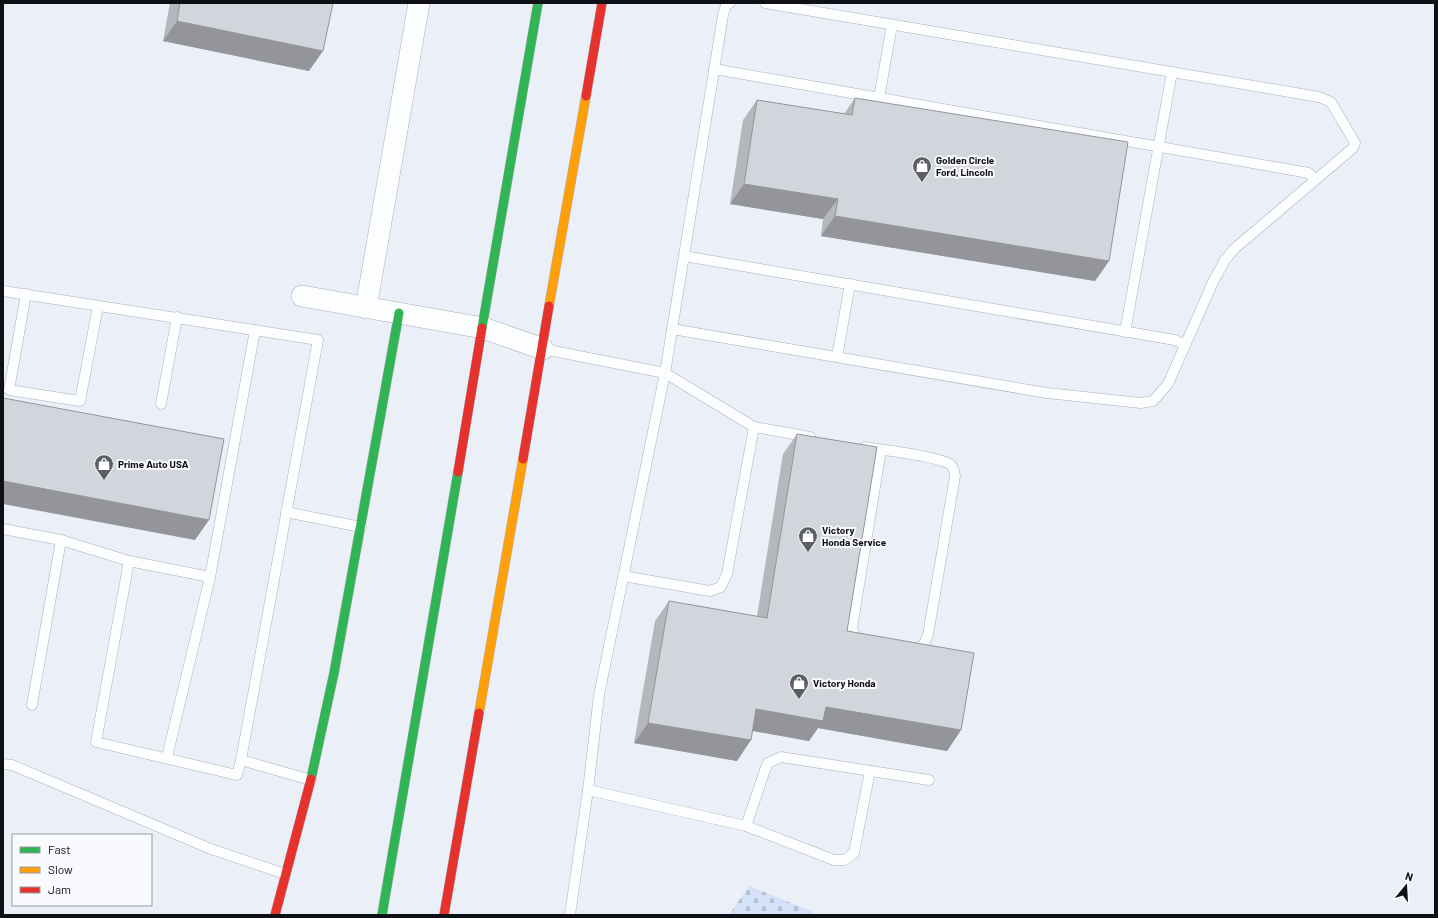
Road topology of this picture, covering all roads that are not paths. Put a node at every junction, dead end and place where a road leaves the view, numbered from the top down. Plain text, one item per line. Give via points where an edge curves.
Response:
1 (419, 3) edge
2 (538, 3) edge
3 (602, 3) edge
4 (730, 3) edge
5 (765, 3) edge
6 (892, 25) junction
7 (714, 69) junction
8 (1172, 72) junction
9 (879, 98) junction
10 (1158, 147) junction
11 (1315, 180) junction
12 (684, 256) junction
13 (850, 284) junction
14 (3, 291) edge
15 (26, 294) junction
16 (302, 296) dead end
17 (98, 306) junction
18 (366, 308) junction
19 (399, 313) junction
20 (177, 317) junction
21 (483, 328) junction
22 (672, 329) junction
23 (255, 330) junction
24 (1125, 332) junction
25 (1185, 345) junction
26 (543, 349) junction
27 (837, 357) junction
28 (665, 373) junction
29 (6, 390) edge
30 (161, 404) dead end
31 (754, 427) junction
32 (821, 439) edge
33 (851, 444) edge
34 (881, 450) junction
35 (286, 512) junction
36 (361, 527) junction
37 (3, 529) edge
38 (61, 540) junction
39 (129, 561) junction
40 (210, 576) junction
41 (623, 576) junction
42 (871, 642) edge
43 (902, 647) edge
44 (32, 704) dead end
45 (167, 757) junction
46 (241, 760) junction
47 (3, 764) edge
48 (870, 771) junction
49 (312, 780) junction
50 (929, 780) dead end
51 (588, 790) junction
52 (746, 826) junction
53 (285, 874) junction
54 (275, 915) edge
55 (382, 915) edge
56 (445, 915) edge
57 (570, 915) edge

1 - 18 street
2 - 21 main road
3 - 26 main road
4 - 7 lane via 723,15
5 - 6 lane
6 - 8 lane
6 - 9 lane
7 - 9 lane
7 - 12 lane
8 - 10 lane
8 - 11 lane via 1319,97 1331,102 1355,143 1353,148
9 - 10 lane
10 - 11 lane via 1309,173
10 - 24 lane
11 - 25 lane via 1234,249 1225,260
12 - 13 lane
12 - 22 lane
13 - 24 lane
13 - 27 lane
14 - 15 lane
15 - 17 lane
15 - 29 lane
16 - 18 street
17 - 20 lane
17 - 29 lane via 80,402
18 - 19 street
19 - 21 street
19 - 36 main road
20 - 23 lane
20 - 30 lane
21 - 26 street
21 - 55 main road
22 - 27 lane
22 - 28 lane
23 - 35 lane via 318,340
23 - 40 lane
24 - 25 lane via 1175,340
25 - 27 lane via 1168,384 1153,401 1141,403 1047,393
26 - 28 lane
26 - 56 main road
28 - 31 lane
28 - 41 lane
31 - 32 lane
31 - 41 lane via 727,574 721,587 710,591
33 - 34 lane
34 - 42 lane via 852,628 855,636
34 - 43 lane via 950,464 955,476 928,635 924,644 917,649
35 - 36 lane
35 - 46 lane
36 - 49 main road
37 - 38 lane
38 - 39 lane
38 - 44 lane
39 - 40 lane
39 - 45 lane via 96,742
40 - 45 lane
41 - 51 lane via 599,695
45 - 46 lane via 238,775
46 - 49 lane
47 - 53 lane via 20,768 211,849
48 - 50 lane
48 - 52 lane via 775,758 768,763 765,770
48 - 52 lane via 854,853 845,860 834,860
49 - 53 main road
51 - 52 lane
51 - 57 lane
53 - 54 main road

